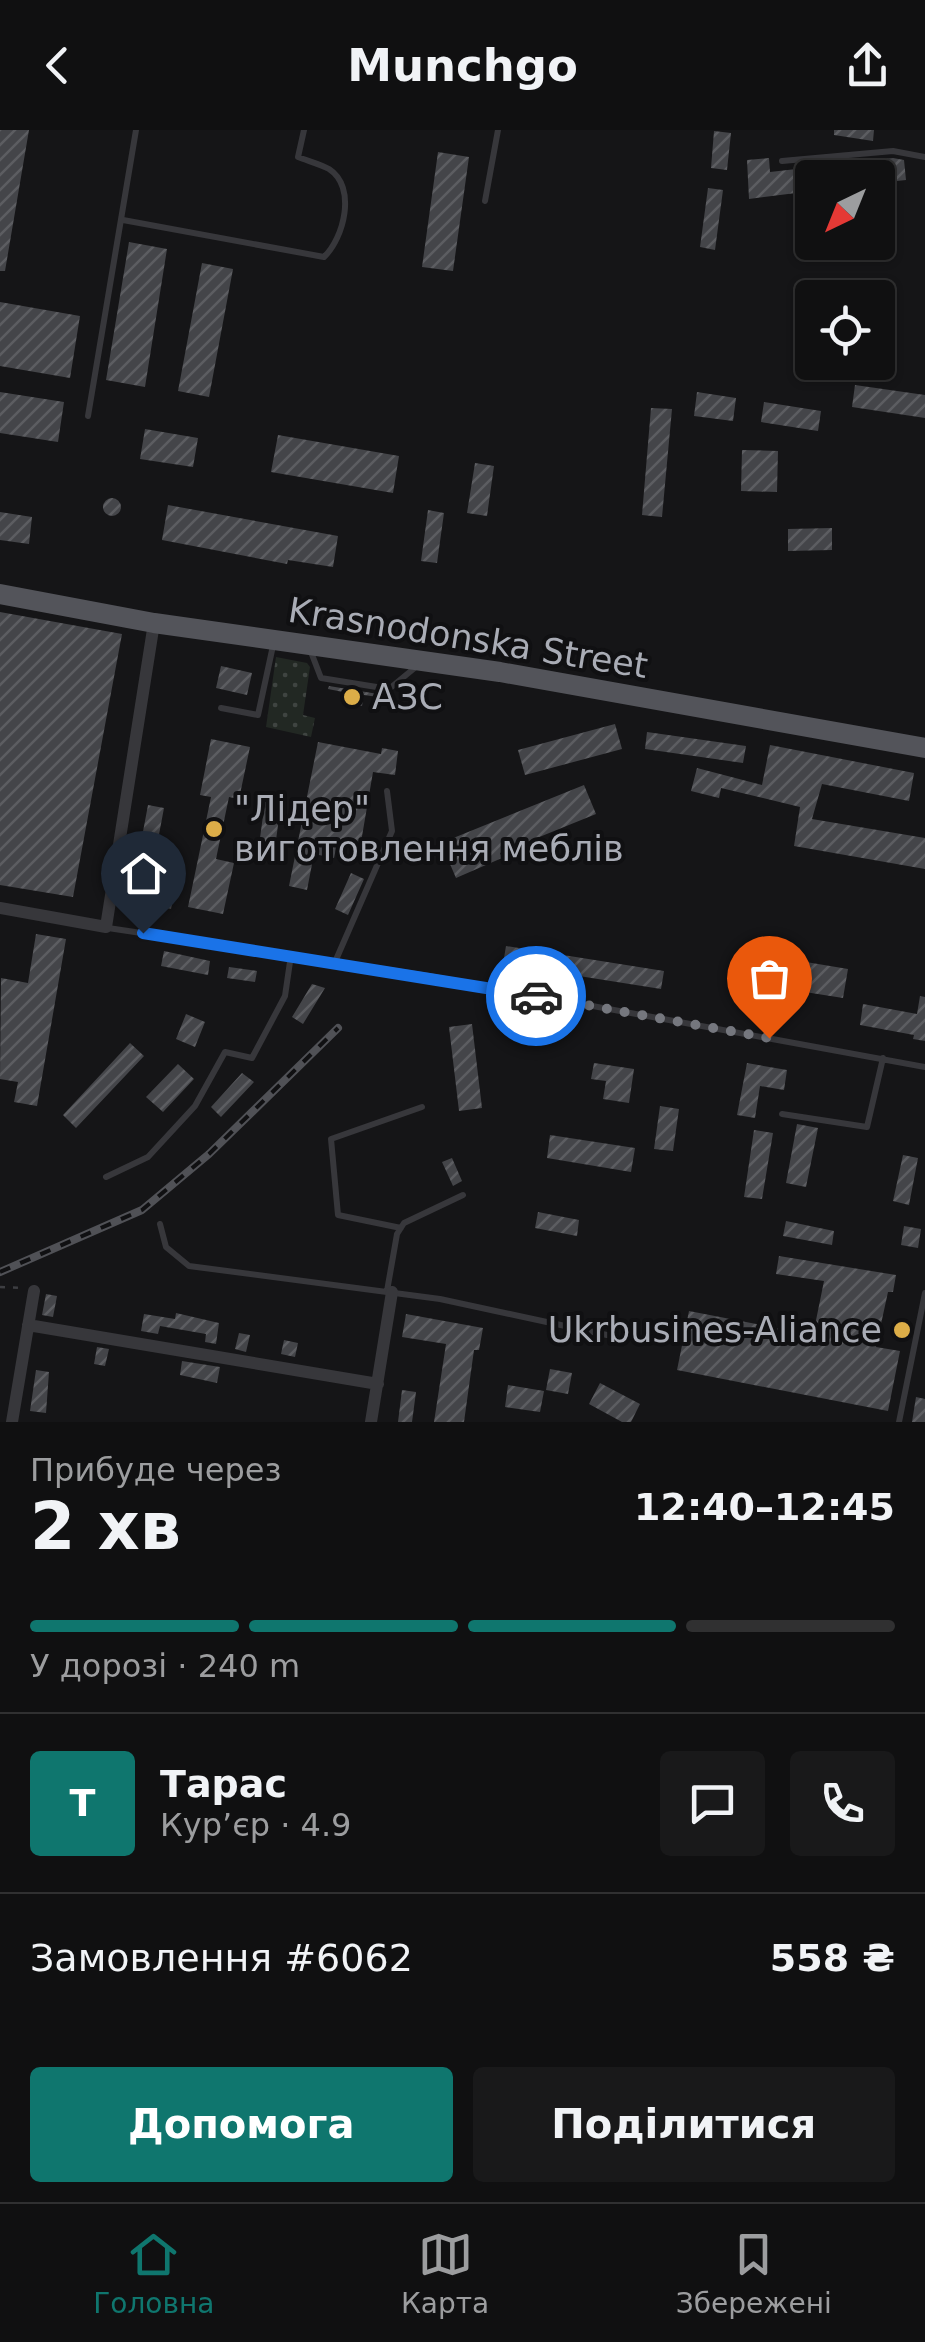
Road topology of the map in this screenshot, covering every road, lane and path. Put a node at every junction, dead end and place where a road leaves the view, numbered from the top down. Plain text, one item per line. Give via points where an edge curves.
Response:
1 (136, 130) edge
2 (304, 130) edge
3 (498, 130) edge
4 (925, 157) edge
5 (782, 161) dead end
6 (485, 201) dead end
7 (122, 220) junction
8 (88, 416) dead end
9 (0, 594) edge
10 (154, 623) junction
11 (274, 640) junction
12 (309, 646) junction
13 (421, 663) junction
14 (222, 708) dead end
15 (925, 748) edge
16 (388, 791) dead end
17 (0, 908) edge
18 (106, 928) junction
19 (291, 956) junction
20 (335, 962) junction
21 (882, 1058) junction
22 (925, 1067) edge
23 (422, 1107) dead end
24 (782, 1114) dead end
25 (106, 1177) dead end
26 (462, 1195) dead end
27 (160, 1224) dead end
28 (401, 1228) junction
29 (0, 1286) edge
30 (34, 1291) joint
31 (390, 1292) junction
32 (925, 1292) edge
33 (28, 1324) junction
34 (607, 1335) dead end
35 (378, 1384) junction
36 (12, 1422) edge
37 (371, 1422) edge
38 (899, 1422) edge

1 - 7 lane
2 - 7 lane via 298,157 332,170 345,190 334,248 324,258
3 - 6 lane
4 - 5 lane via 894,150
7 - 8 lane
9 - 10 main road, Krasnodonska Street
10 - 11 main road, Krasnodonska Street
10 - 18 street
11 - 12 main road, Krasnodonska Street
11 - 14 lane via 258,714
12 - 13 main road, Krasnodonska Street
12 - 13 lane via 321,678 390,689
13 - 15 main road, Krasnodonska Street
16 - 20 lane via 392,831
17 - 18 street
18 - 19 lane
19 - 20 lane
19 - 25 lane via 285,996 252,1058 225,1052 195,1106 148,1157
20 - 21 lane
21 - 22 lane
21 - 24 lane via 868,1127
23 - 28 lane via 332,1139 338,1214
26 - 28 lane
27 - 31 lane via 166,1247 189,1266
28 - 31 lane
29 - 30 path
30 - 33 street
31 - 34 lane
31 - 35 street
32 - 38 lane
33 - 35 street
33 - 36 street
35 - 37 street

